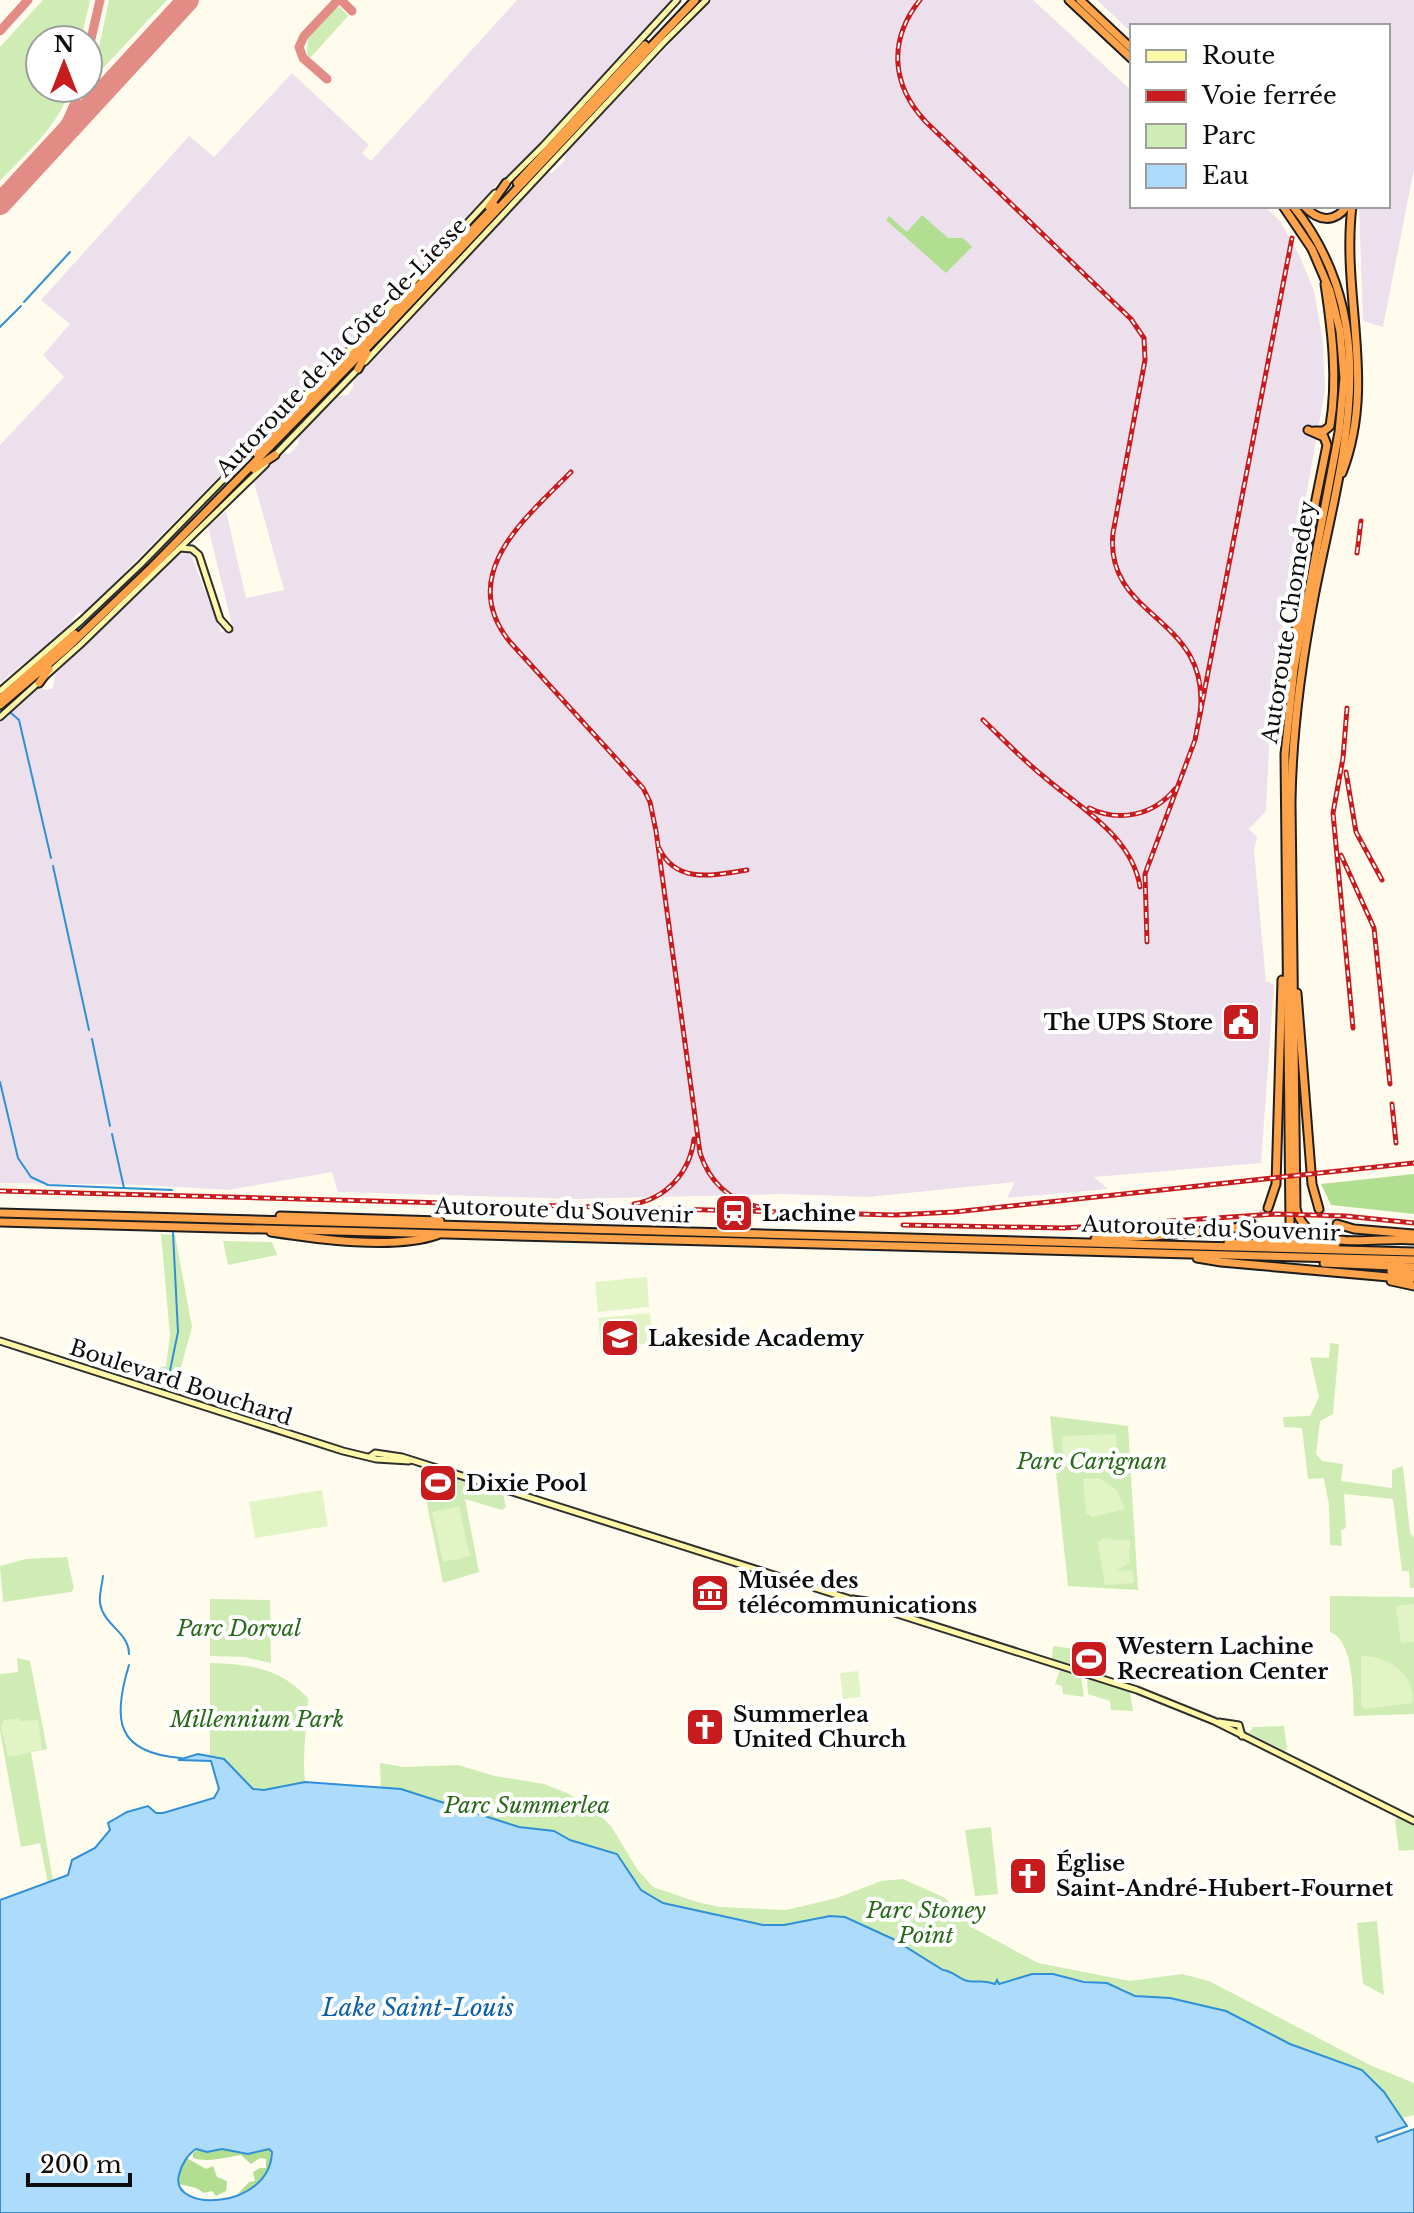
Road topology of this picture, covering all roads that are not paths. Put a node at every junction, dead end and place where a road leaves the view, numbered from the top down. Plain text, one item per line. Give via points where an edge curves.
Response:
1 (677, 0) edge
2 (688, 0) edge
3 (697, 0) edge
4 (706, 0) edge
5 (1073, 1) edge
6 (1130, 47) edge
7 (1130, 57) edge
8 (506, 183) junction
9 (1284, 208) edge
10 (1294, 208) edge
11 (1306, 208) edge
12 (1347, 208) edge
13 (1349, 208) edge
14 (476, 227) junction
15 (1323, 272) junction
16 (411, 299) junction
17 (399, 311) junction
18 (383, 331) junction
19 (358, 369) junction
20 (294, 405) junction
21 (273, 437) junction
22 (275, 455) junction
23 (239, 479) junction
24 (1335, 490) junction
25 (199, 517) junction
26 (188, 528) junction
27 (179, 548) junction
28 (229, 629) dead end
29 (67, 648) junction
30 (39, 683) junction
31 (0, 691) edge
32 (0, 699) edge
33 (1289, 702) junction
34 (0, 705) edge
35 (0, 717) edge
36 (1289, 910) junction
37 (1292, 1201) junction
38 (1268, 1208) tunnel mouth
39 (1319, 1209) tunnel mouth
40 (0, 1213) edge
41 (0, 1222) edge
42 (1251, 1223) tunnel mouth
43 (243, 1224) junction
44 (1337, 1224) tunnel mouth
45 (457, 1225) junction
46 (364, 1226) junction
47 (443, 1232) junction
48 (1414, 1234) edge
49 (1293, 1238) dead end
50 (1068, 1242) junction
51 (1414, 1242) edge
52 (1176, 1250) junction
53 (1414, 1252) edge
54 (1414, 1260) edge
55 (1324, 1263) dead end
56 (1361, 1266) junction
57 (1414, 1267) edge
58 (1413, 1280) edge
59 (0, 1341) edge
60 (1214, 1721) junction
61 (1240, 1727) junction
62 (1227, 1728) junction
63 (1242, 1736) junction
64 (1414, 1821) edge

1 - 8 main road
2 - 14 highway, Autoroute de la Côte-de-Liesse
3 - 16 highway, Autoroute de la Côte-de-Liesse
4 - 16 main road
5 - 6 highway
5 - 7 highway
8 - 14 highway
8 - 16 main road
9 - 15 highway, Autoroute Chomedey
10 - 24 highway, Autoroute Chomedey via 1328,264 1348,334 1351,402
11 - 12 highway via 1327,219
13 - 24 highway via 1359,389 1349,453
14 - 16 highway, Autoroute de la Côte-de-Liesse
15 - 33 highway, Autoroute Chomedey via 1340,331 1343,399
15 - 33 highway via 1333,345 1333,400 1328,428 1308,430 1325,438 1327,445 1306,549
16 - 17 highway, Autoroute de la Côte-de-Liesse
17 - 18 highway, Autoroute de la Côte-de-Liesse
17 - 19 main road
17 - 20 main road
17 - 21 highway, Autoroute de la Côte-de-Liesse
18 - 19 highway
18 - 23 highway, Autoroute de la Côte-de-Liesse
19 - 22 main road
20 - 21 highway
20 - 25 main road
21 - 25 highway, Autoroute de la Côte-de-Liesse
22 - 23 highway
22 - 25 main road
23 - 25 highway, Autoroute de la Côte-de-Liesse
24 - 36 highway, Autoroute Chomedey via 1296,703
25 - 26 highway, Autoroute de la Côte-de-Liesse
26 - 27 main road
26 - 29 highway, Autoroute de la Côte-de-Liesse
26 - 31 main road
26 - 32 highway, Autoroute de la Côte-de-Liesse
27 - 28 main road via 199,555 220,619
27 - 30 main road
29 - 30 highway
29 - 34 highway, Autoroute de la Côte-de-Liesse
30 - 35 main road
33 - 36 highway, Autoroute Chomedey via 1284,797
36 - 37 highway, Autoroute Chomedey
36 - 38 highway via 1275,1189
36 - 39 highway via 1304,1108
37 - 49 highway, Autoroute Chomedey
37 - 51 highway via 1300,1221 1320,1237
40 - 43 highway, Autoroute du Souvenir
41 - 43 highway, Autoroute du Souvenir
42 - 50 highway
43 - 45 highway via 290,1215 427,1219
43 - 46 highway, Autoroute du Souvenir
43 - 47 highway via 368,1241 428,1238
44 - 48 highway
45 - 46 highway, Autoroute du Souvenir
45 - 50 highway, Autoroute du Souvenir
46 - 47 highway, Autoroute du Souvenir
47 - 52 highway, Autoroute du Souvenir
50 - 52 highway, Autoroute du Souvenir
51 - 52 highway via 1252,1241
52 - 53 highway, Autoroute du Souvenir
52 - 54 highway, Autoroute du Souvenir
52 - 58 highway via 1221,1262
55 - 56 highway
56 - 57 highway
56 - 58 highway
59 - 60 main road, Boulevard Bouchard via 352,1454 414,1461 867,1601 1128,1687
60 - 61 main road
60 - 62 main road
61 - 62 main road
61 - 63 main road
62 - 63 main road
63 - 64 main road

